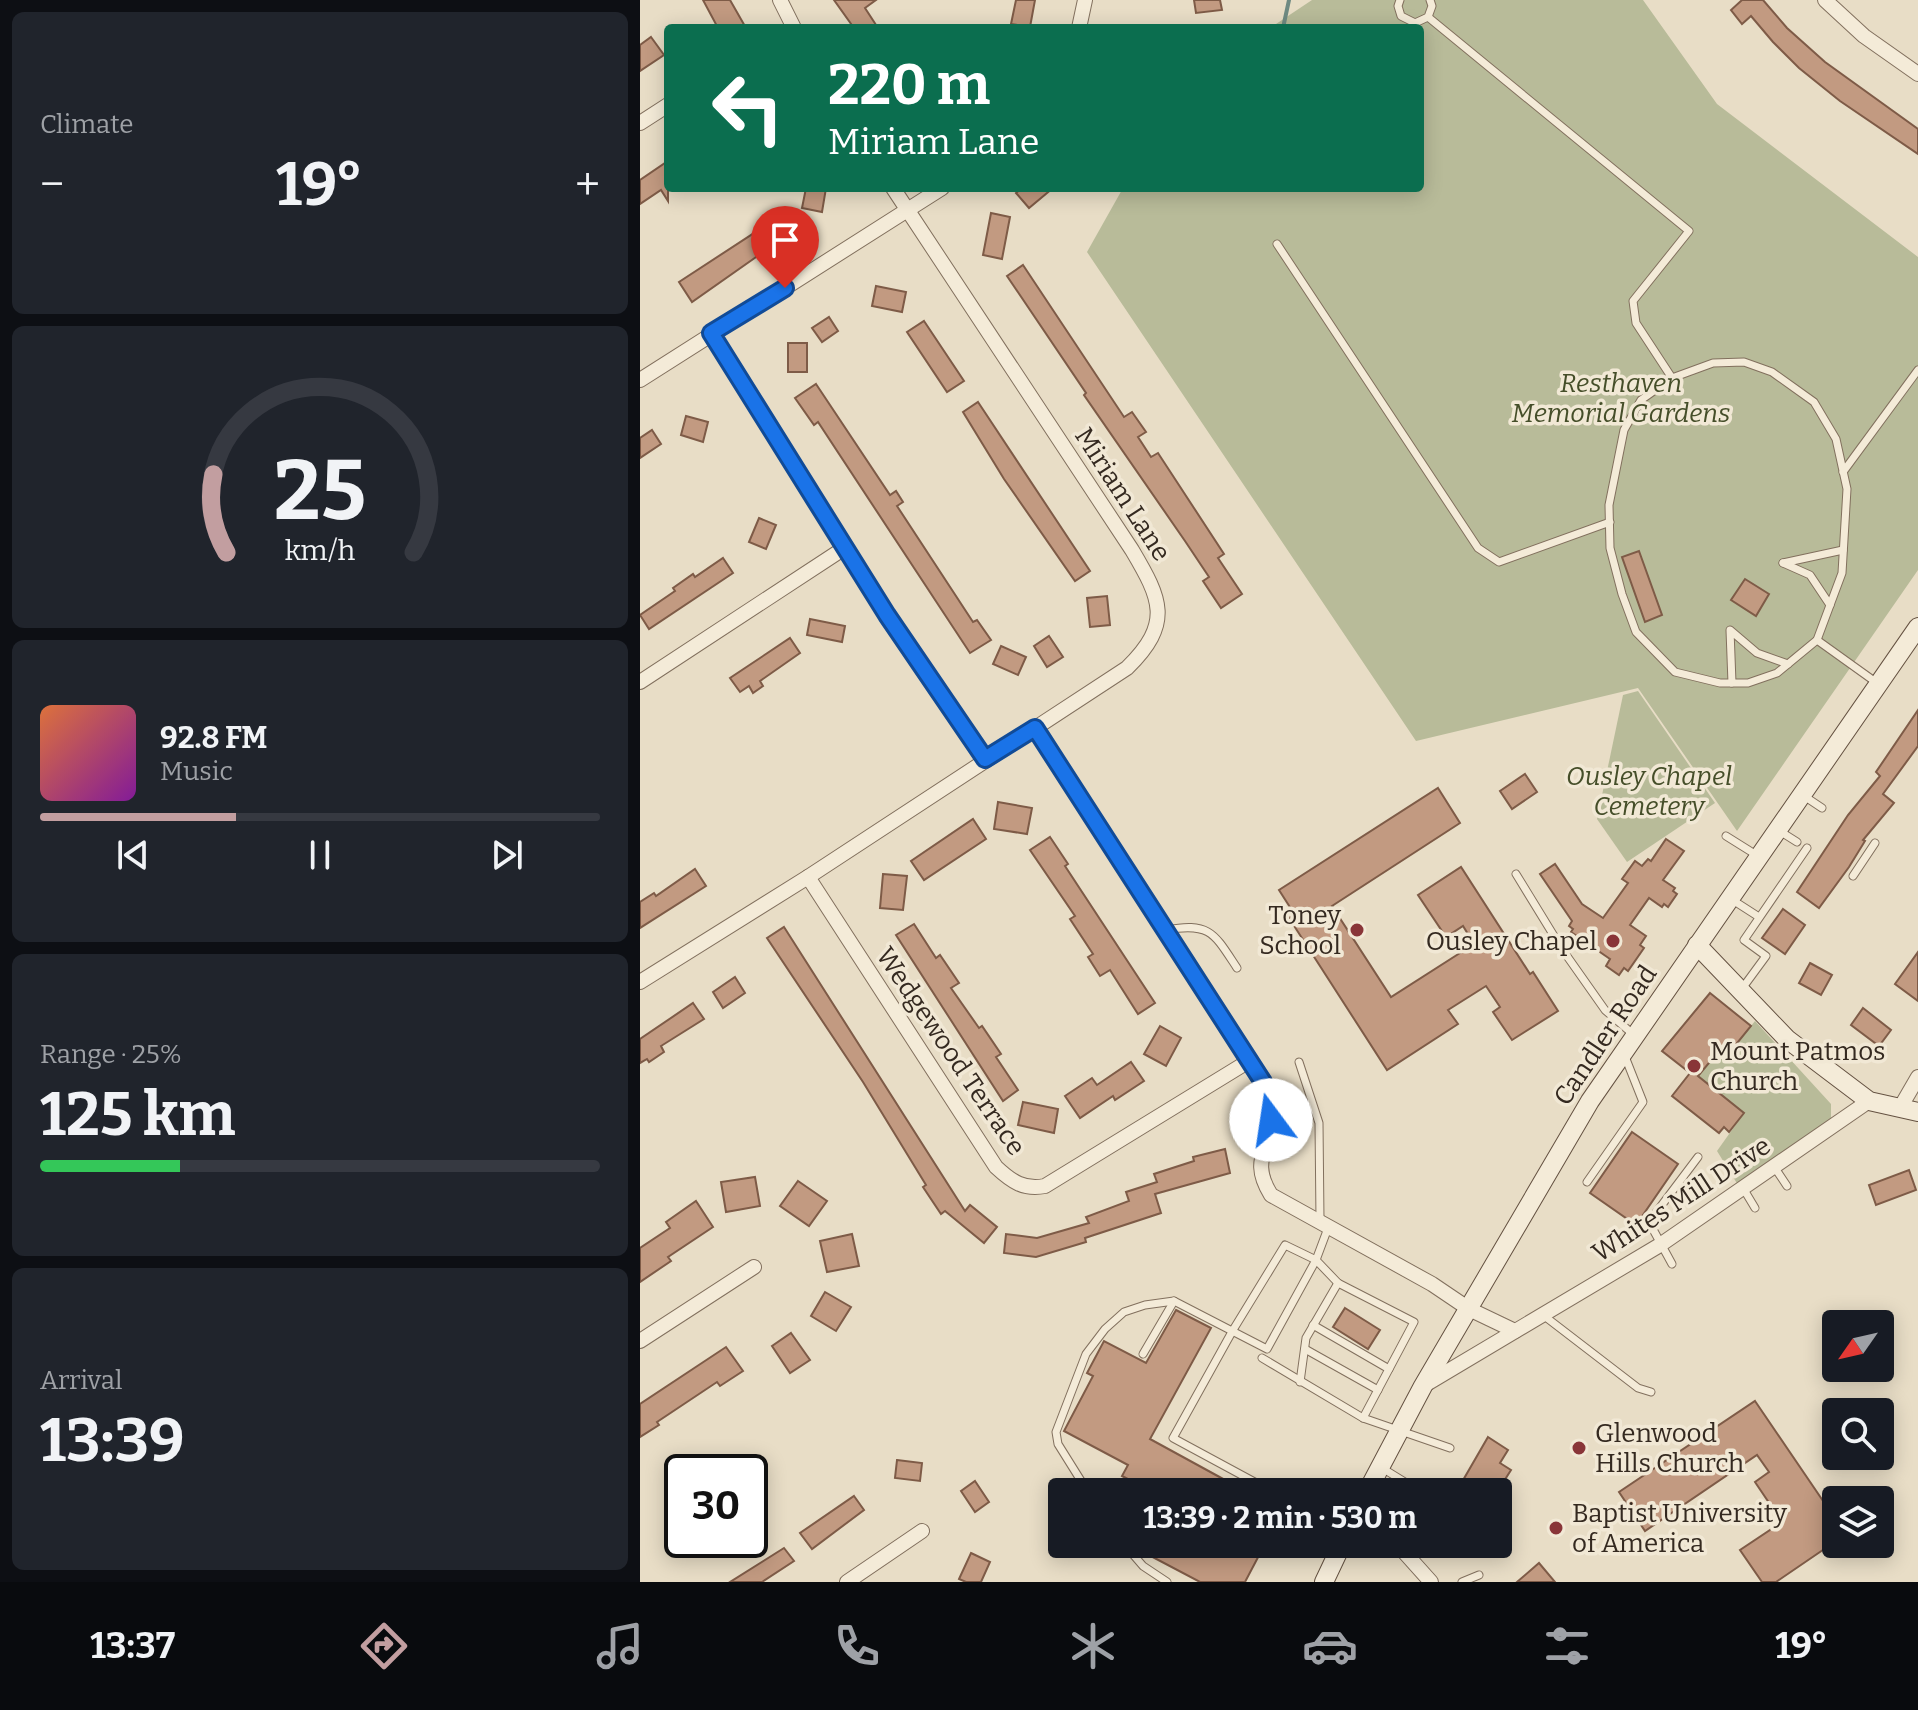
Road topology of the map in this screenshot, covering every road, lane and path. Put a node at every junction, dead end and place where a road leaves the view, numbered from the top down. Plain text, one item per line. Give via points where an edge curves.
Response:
1 (780, 0) edge
2 (1085, 0) edge
3 (1400, 0) edge
4 (1430, 0) edge
5 (1825, 0) edge
6 (1428, 17) junction
7 (792, 24) edge
8 (1080, 24) edge
9 (1918, 74) edge
10 (664, 108) edge
11 (640, 123) edge
12 (895, 192) edge
13 (936, 192) edge
14 (907, 212) junction
15 (1277, 244) dead end
16 (711, 333) junction
17 (1918, 370) edge
18 (1672, 378) junction
19 (640, 380) edge
20 (1843, 472) junction
21 (1610, 522) junction
22 (846, 547) junction
23 (1843, 550) junction
24 (1830, 605) junction
25 (1918, 627) edge
26 (1817, 640) junction
27 (1788, 664) junction
28 (640, 682) edge
29 (1732, 683) junction
30 (1877, 683) junction
31 (1035, 728) junction
32 (985, 759) junction
33 (1801, 794) junction
34 (1822, 808) dead end
35 (1776, 829) junction
36 (1726, 836) dead end
37 (1797, 842) dead end
38 (1875, 843) dead end
39 (1807, 848) dead end
40 (1758, 856) junction
41 (1516, 874) dead end
42 (1853, 876) dead end
43 (808, 877) junction
44 (1729, 898) junction
45 (1759, 917) junction
46 (1166, 930) junction
47 (1697, 945) junction
48 (1237, 968) dead end
49 (640, 982) edge
50 (1740, 991) junction
51 (1635, 1036) junction
52 (1623, 1052) junction
53 (1249, 1061) junction
54 (1299, 1062) dead end
55 (1918, 1077) edge
56 (1869, 1101) junction
57 (1909, 1110) edge
58 (1698, 1157) dead end
59 (1775, 1168) junction
60 (1587, 1182) dead end
61 (1787, 1186) dead end
62 (1743, 1188) junction
63 (1755, 1208) dead end
64 (1324, 1226) junction
65 (1660, 1245) junction
66 (1316, 1260) junction
67 (1672, 1264) dead end
68 (754, 1267) dead end
69 (1338, 1283) junction
70 (1174, 1301) junction
71 (1469, 1309) junction
72 (1543, 1315) junction
73 (1313, 1325) junction
74 (1233, 1330) junction
75 (1515, 1331) junction
76 (640, 1341) edge
77 (1305, 1349) junction
78 (1143, 1354) dead end
79 (1262, 1358) dead end
80 (1389, 1369) junction
81 (1300, 1382) junction
82 (1423, 1386) junction
83 (1378, 1390) junction
84 (1651, 1392) dead end
85 (1363, 1418) junction
86 (1399, 1431) junction
87 (1450, 1448) dead end
88 (1380, 1467) junction
89 (1079, 1478) edge
90 (1247, 1478) edge
91 (1374, 1478) edge
92 (1398, 1478) edge
93 (922, 1531) dead end
94 (1136, 1558) edge
95 (1335, 1558) edge
96 (1411, 1558) edge
97 (1479, 1575) dead end
98 (847, 1582) edge
99 (1167, 1582) edge
100 (1324, 1582) edge
101 (1431, 1582) edge
102 (1462, 1582) edge

1 - 7 street
2 - 8 street
3 - 6 lane via 1405,20 1415,23
4 - 6 lane
5 - 9 street
6 - 18 lane via 1689,231 1633,301 1636,323
10 - 11 street
12 - 14 street, Miriam Lane
13 - 14 street
14 - 16 street
14 - 31 street, Miriam Lane via 1132,550 1159,608 1155,632 1127,668
15 - 21 lane via 1478,548 1499,562
16 - 19 street
16 - 22 street
17 - 20 lane
18 - 20 lane via 1713,363 1744,362 1772,372 1814,402 1836,439
18 - 21 lane via 1641,400 1624,430
20 - 23 lane
21 - 29 lane via 1610,548 1636,632 1675,672
22 - 28 street
22 - 32 street
23 - 24 lane via 1842,573
23 - 24 lane via 1783,563 1810,575
24 - 26 lane
25 - 30 main road, Candler Road
26 - 27 lane
26 - 30 lane
27 - 29 lane via 1748,683
27 - 29 lane via 1757,653 1730,630
30 - 33 main road, Candler Road
31 - 32 street, Miriam Lane
31 - 46 street
32 - 43 street, Miriam Lane
33 - 34 lane
33 - 35 main road, Candler Road
35 - 37 lane
35 - 40 main road, Candler Road
36 - 40 lane
38 - 42 lane
39 - 45 lane
40 - 44 main road, Candler Road
41 - 51 lane via 1605,1010
43 - 49 street, Miriam Lane
43 - 53 street, Wedgewood Terrace via 996,1167 1013,1182 1031,1189 1045,1186
44 - 45 lane
44 - 47 main road, Candler Road
45 - 50 lane via 1744,940 1766,956
46 - 48 lane via 1205,929
46 - 53 street
47 - 50 main road
47 - 51 main road, Candler Road
50 - 56 main road via 1787,1039
51 - 52 main road, Candler Road
52 - 60 lane via 1643,1102
52 - 71 main road, Candler Road
53 - 64 street via 1271,1103 1259,1165 1262,1181 1271,1195
54 - 64 lane via 1319,1123
55 - 57 street
56 - 57 main road
56 - 59 street, Whites Mill Drive
58 - 65 lane via 1649,1222
59 - 61 lane
59 - 62 street, Whites Mill Drive
62 - 63 lane
62 - 65 street, Whites Mill Drive via 1718,1197
64 - 66 lane
64 - 71 street
65 - 67 lane
65 - 72 street, Whites Mill Drive
66 - 69 lane
66 - 74 lane via 1285,1245
66 - 74 lane via 1267,1349
68 - 76 street
69 - 73 lane
69 - 80 lane via 1414,1322
70 - 74 lane
70 - 78 lane
70 - 89 lane via 1124,1312 1086,1354 1056,1432
71 - 75 street
71 - 82 main road, Candler Road
72 - 75 street, Whites Mill Drive
72 - 84 lane via 1638,1388
73 - 77 lane
73 - 80 lane
74 - 90 lane via 1173,1438
75 - 82 street, Whites Mill Drive
77 - 81 lane
77 - 83 lane
79 - 81 lane
80 - 83 lane
81 - 85 lane
82 - 86 main road, Candler Road
83 - 85 lane
85 - 86 lane
86 - 87 lane
86 - 88 main road, Candler Road
88 - 91 main road, Candler Road
88 - 92 lane
93 - 98 street
94 - 99 lane
95 - 100 main road
96 - 101 street
97 - 102 lane

